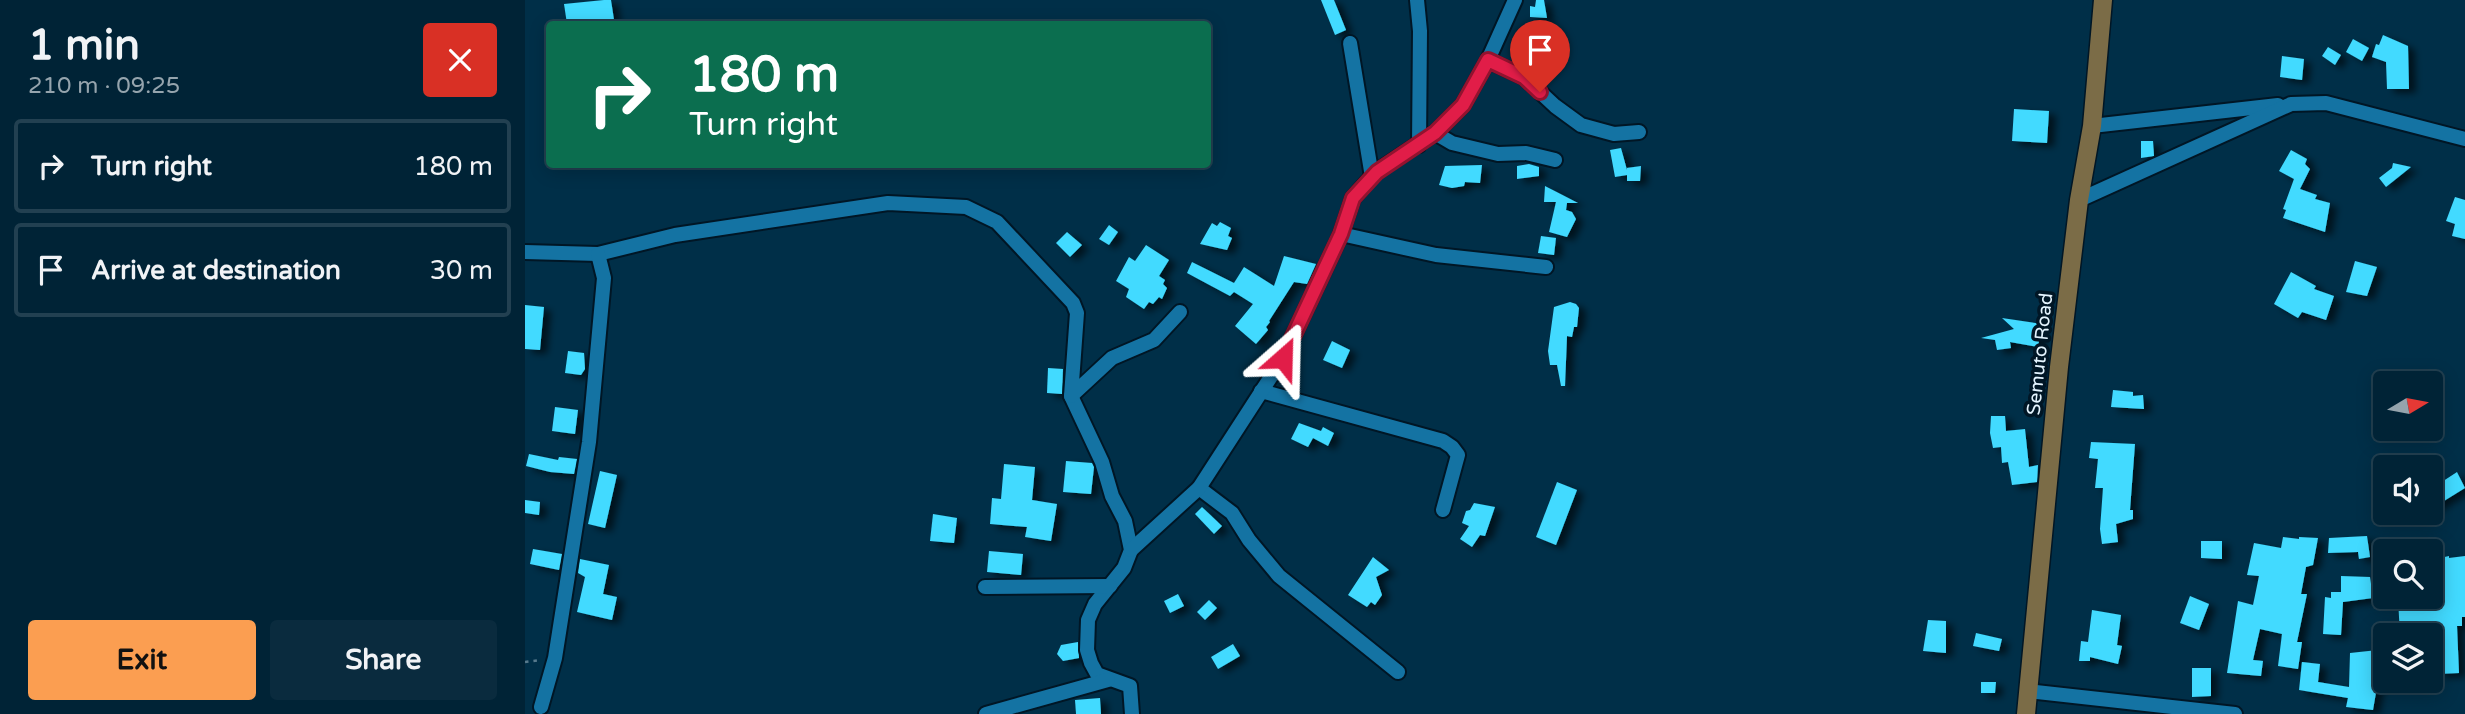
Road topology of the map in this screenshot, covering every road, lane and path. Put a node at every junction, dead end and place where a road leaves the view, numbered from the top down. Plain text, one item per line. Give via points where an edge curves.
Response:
1 (1417, 0) edge
2 (1502, 0) edge
3 (1515, 0) edge
4 (2103, 0) edge
5 (1504, 25) junction
6 (1350, 43) dead end
7 (1488, 60) junction
8 (2291, 104) junction
9 (2091, 126) junction
10 (1639, 132) dead end
11 (1435, 133) junction
12 (2465, 138) edge
13 (1419, 145) junction
14 (1555, 160) dead end
15 (1371, 177) junction
16 (2079, 200) junction
17 (1341, 234) junction
18 (525, 252) edge
19 (598, 254) junction
20 (1546, 267) dead end
21 (1180, 312) dead end
22 (1261, 391) junction
23 (1071, 396) junction
24 (1199, 488) junction
25 (1443, 510) dead end
26 (1131, 550) junction
27 (1110, 586) junction
28 (985, 587) dead end
29 (1398, 672) dead end
30 (1108, 680) junction
31 (2028, 691) junction
32 (541, 707) dead end
33 (986, 714) edge
34 (1132, 714) edge
35 (2026, 714) edge
36 (2235, 714) edge

1 - 13 street
2 - 5 street
3 - 5 street
4 - 9 main road, Semuto Road
5 - 7 street
6 - 15 street
7 - 10 street via 1524,77 1581,125 1614,134
7 - 11 street via 1463,105
8 - 9 street
8 - 12 street via 2326,103
8 - 16 street
9 - 16 main road, Semuto Road
11 - 13 street
11 - 14 street via 1452,143 1498,154 1526,153
13 - 15 street
15 - 17 street via 1353,198
16 - 31 main road, Semuto Road
17 - 20 street via 1436,256
17 - 22 street via 1283,358
18 - 19 street
19 - 23 street via 675,236 888,203 966,207 997,222 1073,303 1077,313
19 - 32 street via 604,278 589,442 555,658
21 - 23 street via 1154,340 1112,358
22 - 24 street
22 - 25 street via 1443,441 1458,455
23 - 26 street via 1125,521
24 - 26 street
24 - 29 street via 1232,513 1279,576
26 - 27 street
27 - 28 street
27 - 30 street via 1088,620 1087,650 1097,674
30 - 33 street
30 - 34 street via 1130,686
31 - 35 main road, Semuto Road
31 - 36 street

